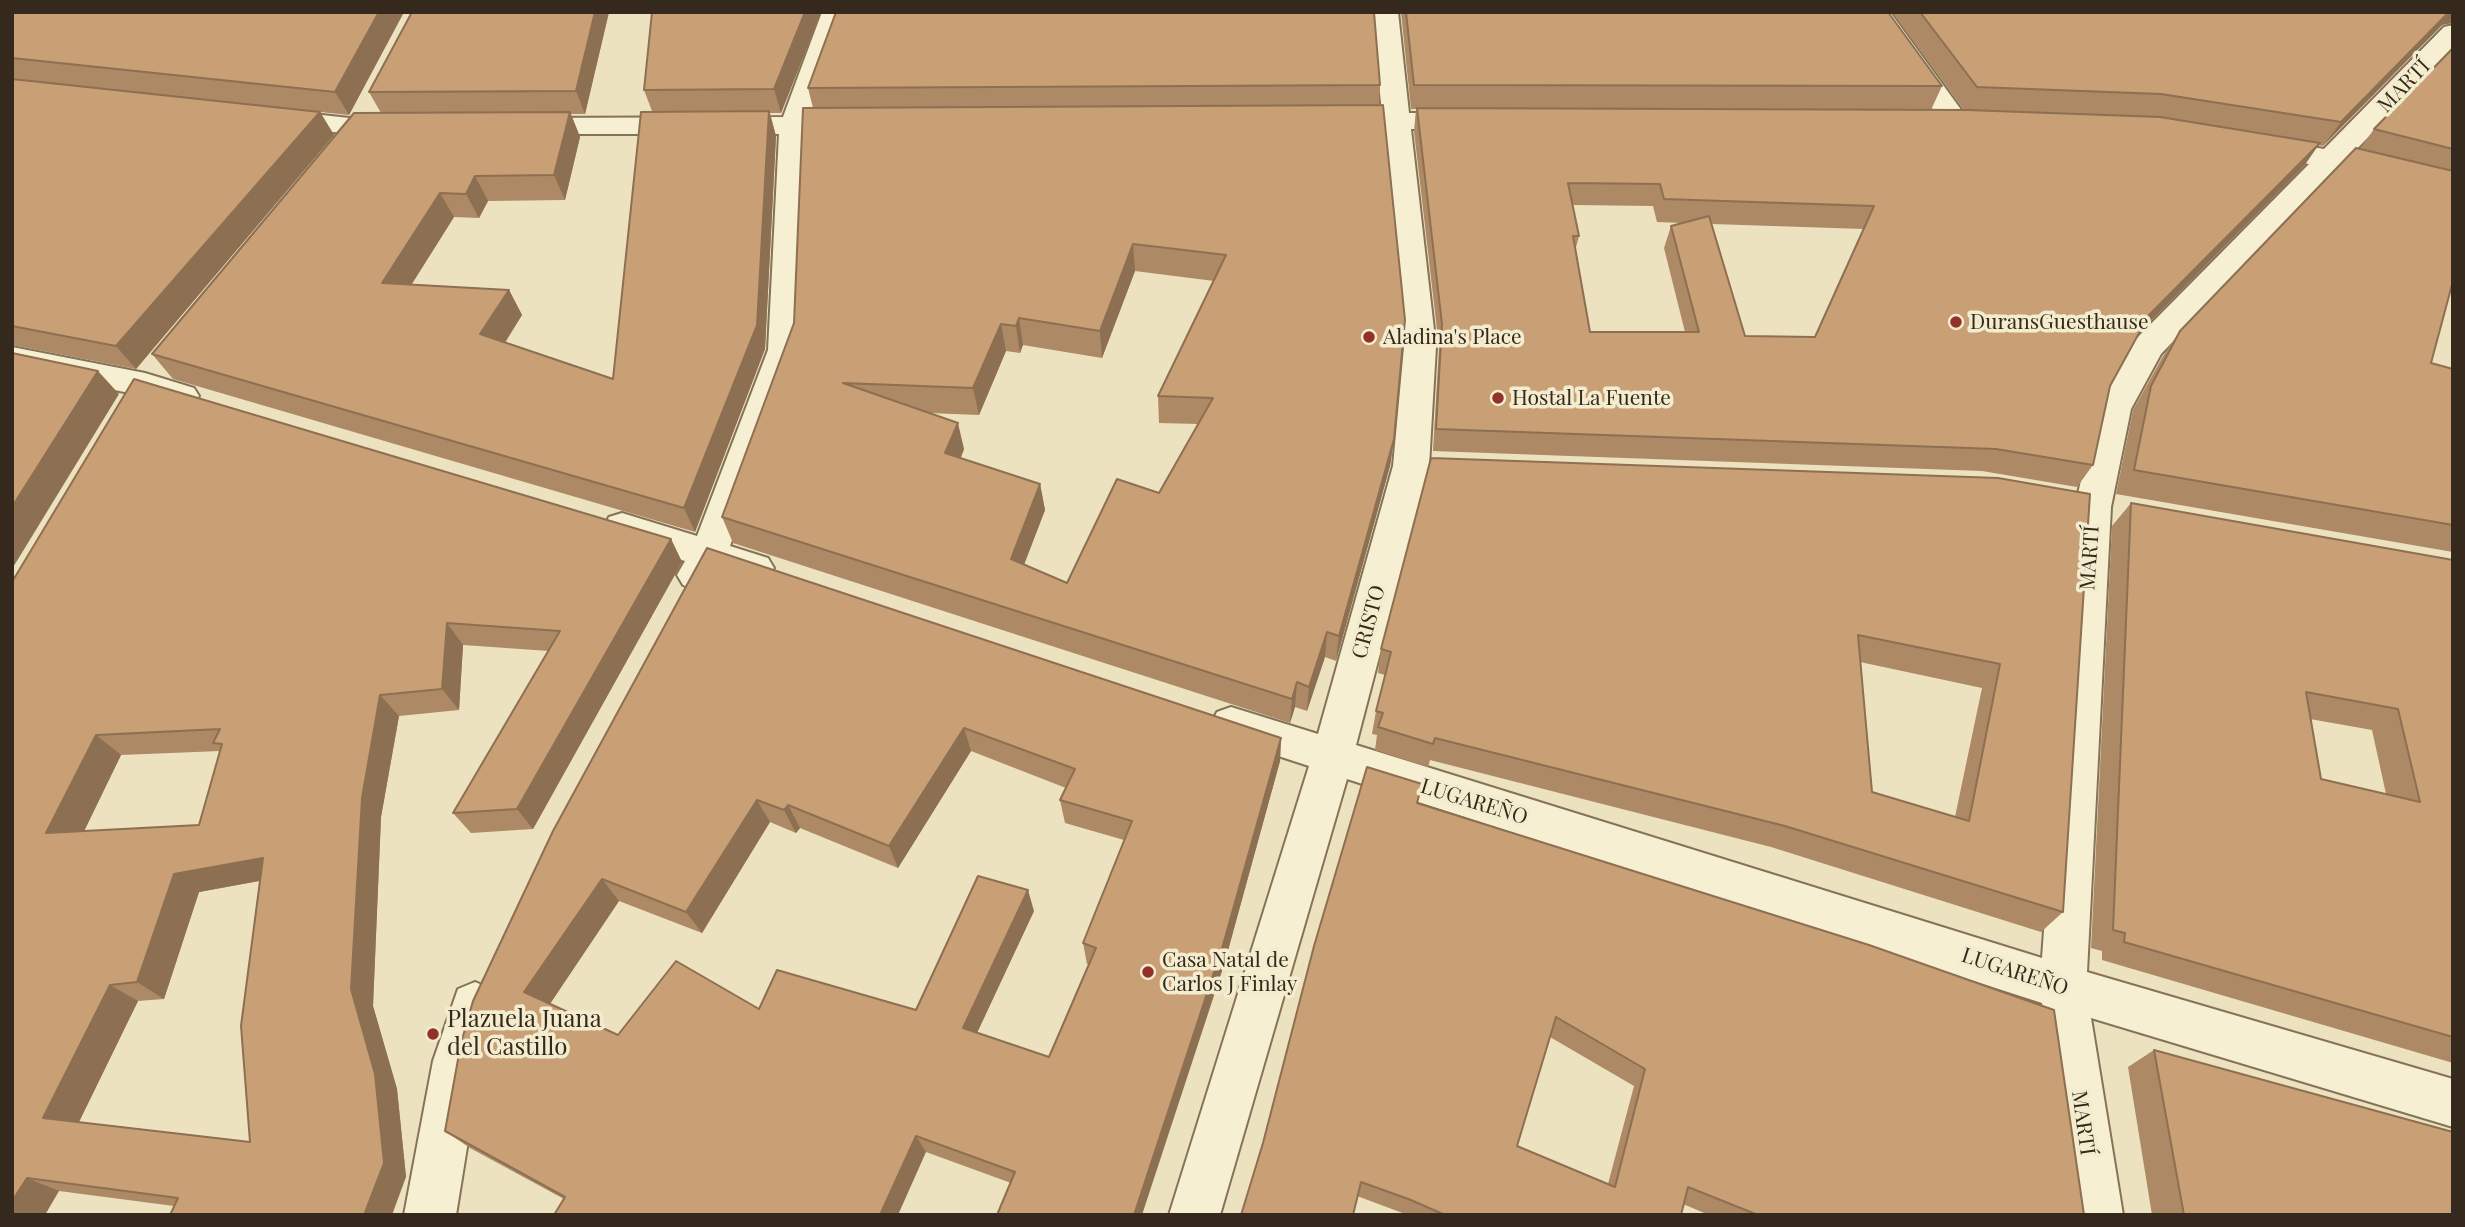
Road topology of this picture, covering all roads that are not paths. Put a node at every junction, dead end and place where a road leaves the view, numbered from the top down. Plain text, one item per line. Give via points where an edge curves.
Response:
1 (835, 12) edge
2 (1385, 12) edge
3 (1877, 12) edge
4 (2453, 33) edge
5 (248, 115) edge
6 (1397, 120) junction
7 (1301, 121) edge
8 (1494, 121) edge
9 (1956, 122) edge
10 (794, 125) junction
11 (876, 125) edge
12 (427, 127) edge
13 (495, 127) edge
14 (2226, 142) edge
15 (2332, 159) junction
16 (2453, 190) edge
17 (12, 358) edge
18 (154, 375) junction
19 (212, 405) edge
20 (124, 420) edge
21 (2056, 500) edge
22 (2093, 507) junction
23 (2133, 514) edge
24 (588, 517) edge
25 (709, 553) junction
26 (787, 578) edge
27 (682, 600) edge
28 (1204, 716) edge
29 (1332, 758) junction
30 (487, 978) edge
31 (2063, 988) junction
32 (2453, 1103) edge
33 (430, 1215) edge
34 (1194, 1215) edge
35 (2097, 1215) edge

1 - 10 street
2 - 6 street, CRISTO
3 - 9 street
4 - 15 street, MARTÍ
5 - 12 street via 357,127
6 - 7 street
6 - 8 street
6 - 29 street, CRISTO via 1420,347 1425,466
10 - 11 street
10 - 13 street
10 - 25 street via 784,350
14 - 15 street
15 - 16 street
15 - 22 street, MARTÍ via 2148,347 2114,409
17 - 18 street
18 - 19 street
18 - 20 street
21 - 22 street
22 - 23 street
22 - 31 street, MARTÍ
24 - 25 street
25 - 26 street
25 - 27 street
28 - 29 street, LUGAREÑO
29 - 31 street, LUGAREÑO
29 - 34 street, CRISTO
30 - 33 street via 457,1061
31 - 32 street, LUGAREÑO
31 - 35 street, MARTÍ

